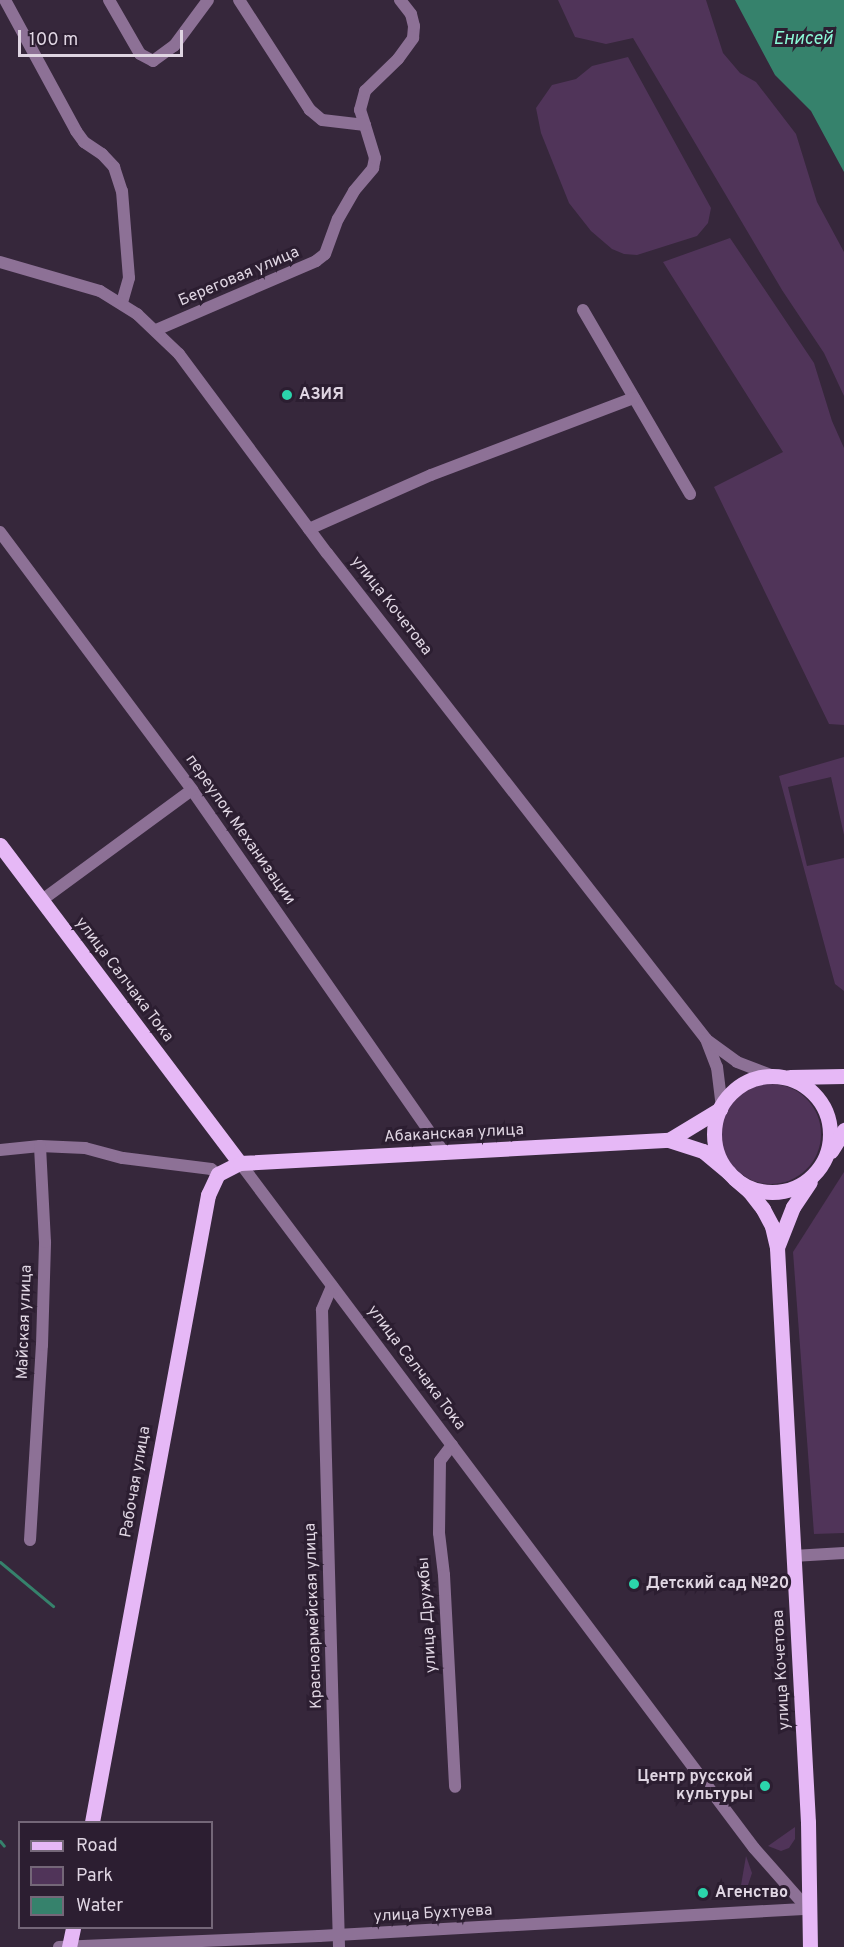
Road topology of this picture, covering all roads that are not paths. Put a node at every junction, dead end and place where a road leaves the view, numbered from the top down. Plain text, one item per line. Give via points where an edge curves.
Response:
1 (5, 0) edge
2 (109, 0) edge
3 (208, 0) edge
4 (239, 0) edge
5 (400, 0) edge
6 (365, 125) junction
7 (0, 262) edge
8 (122, 303) junction
9 (583, 310) dead end
10 (156, 330) junction
11 (634, 398) junction
12 (690, 494) dead end
13 (309, 530) junction
14 (0, 532) edge
15 (192, 790) junction
16 (0, 845) edge
17 (42, 900) junction
18 (706, 1040) junction
19 (778, 1076) junction
20 (844, 1076) edge
21 (721, 1107) junction
22 (844, 1130) edge
23 (669, 1140) junction
24 (40, 1146) junction
25 (0, 1150) edge
26 (444, 1152) junction
27 (240, 1163) junction
28 (822, 1164) junction
29 (218, 1174) junction
30 (732, 1176) junction
31 (777, 1248) junction
32 (332, 1286) junction
33 (452, 1445) junction
34 (30, 1540) dead end
35 (844, 1553) edge
36 (793, 1556) junction
37 (455, 1786) dead end
38 (92, 1821) edge
39 (808, 1909) junction
40 (72, 1929) edge
41 (339, 1941) edge
42 (59, 1947) edge
43 (69, 1947) edge
44 (810, 1947) edge

1 - 8 street via 76,131 114,168 122,191 129,278
2 - 3 street via 140,54 153,62 174,46
4 - 6 street via 310,110 322,120
5 - 6 street, Береговая улица via 411,14 413,38 365,91 360,110
6 - 10 street, Береговая улица via 375,158 373,168 338,219 325,254 279,278
7 - 8 street, улица Кочетова via 68,280
8 - 10 street, улица Кочетова
9 - 11 street
10 - 13 street, улица Кочетова via 199,381
11 - 12 street
11 - 13 street via 431,475
13 - 18 street, улица Кочетова
14 - 15 street, переулок Механизации
15 - 17 street
15 - 26 street, переулок Механизации
16 - 17 main road, улица Салчака Тока
17 - 27 main road, улица Салчака Тока
18 - 19 street, улица Кочетова via 737,1062
18 - 21 street, улица Кочетова via 717,1067
19 - 20 main road
19 - 21 main road via 741,1085
19 - 28 main road via 808,1088 826,1111 830,1140
21 - 23 main road, Абаканская улица
21 - 30 main road via 715,1143
22 - 28 main road
23 - 26 main road, Абаканская улица
23 - 30 main road, Абаканская улица via 703,1151
24 - 25 street
24 - 29 street via 85,1148 123,1158 211,1169
24 - 34 street, Майская улица via 44,1265
26 - 27 main road, Абаканская улица
27 - 29 main road
27 - 32 street, улица Салчака Тока
28 - 30 main road via 807,1181 780,1192 760,1191
28 - 31 main road, улица Кочетова via 793,1206
29 - 38 main road, Рабочая улица via 208,1195
30 - 31 main road, улица Кочетова via 763,1209
31 - 36 main road, улица Кочетова
32 - 33 street, улица Салчака Тока
32 - 41 street, Красноармейская улица via 322,1310
33 - 37 street, улица Дружбы via 440,1461 439,1533
33 - 39 street, улица Салчака Тока via 739,1829
35 - 36 street
36 - 39 main road, улица Кочетова via 808,1822
39 - 41 street, улица Бухтуева
39 - 44 main road, улица Кочетова
40 - 43 main road
41 - 43 street, улица Бухтуева
42 - 43 street, улица Бухтуева

